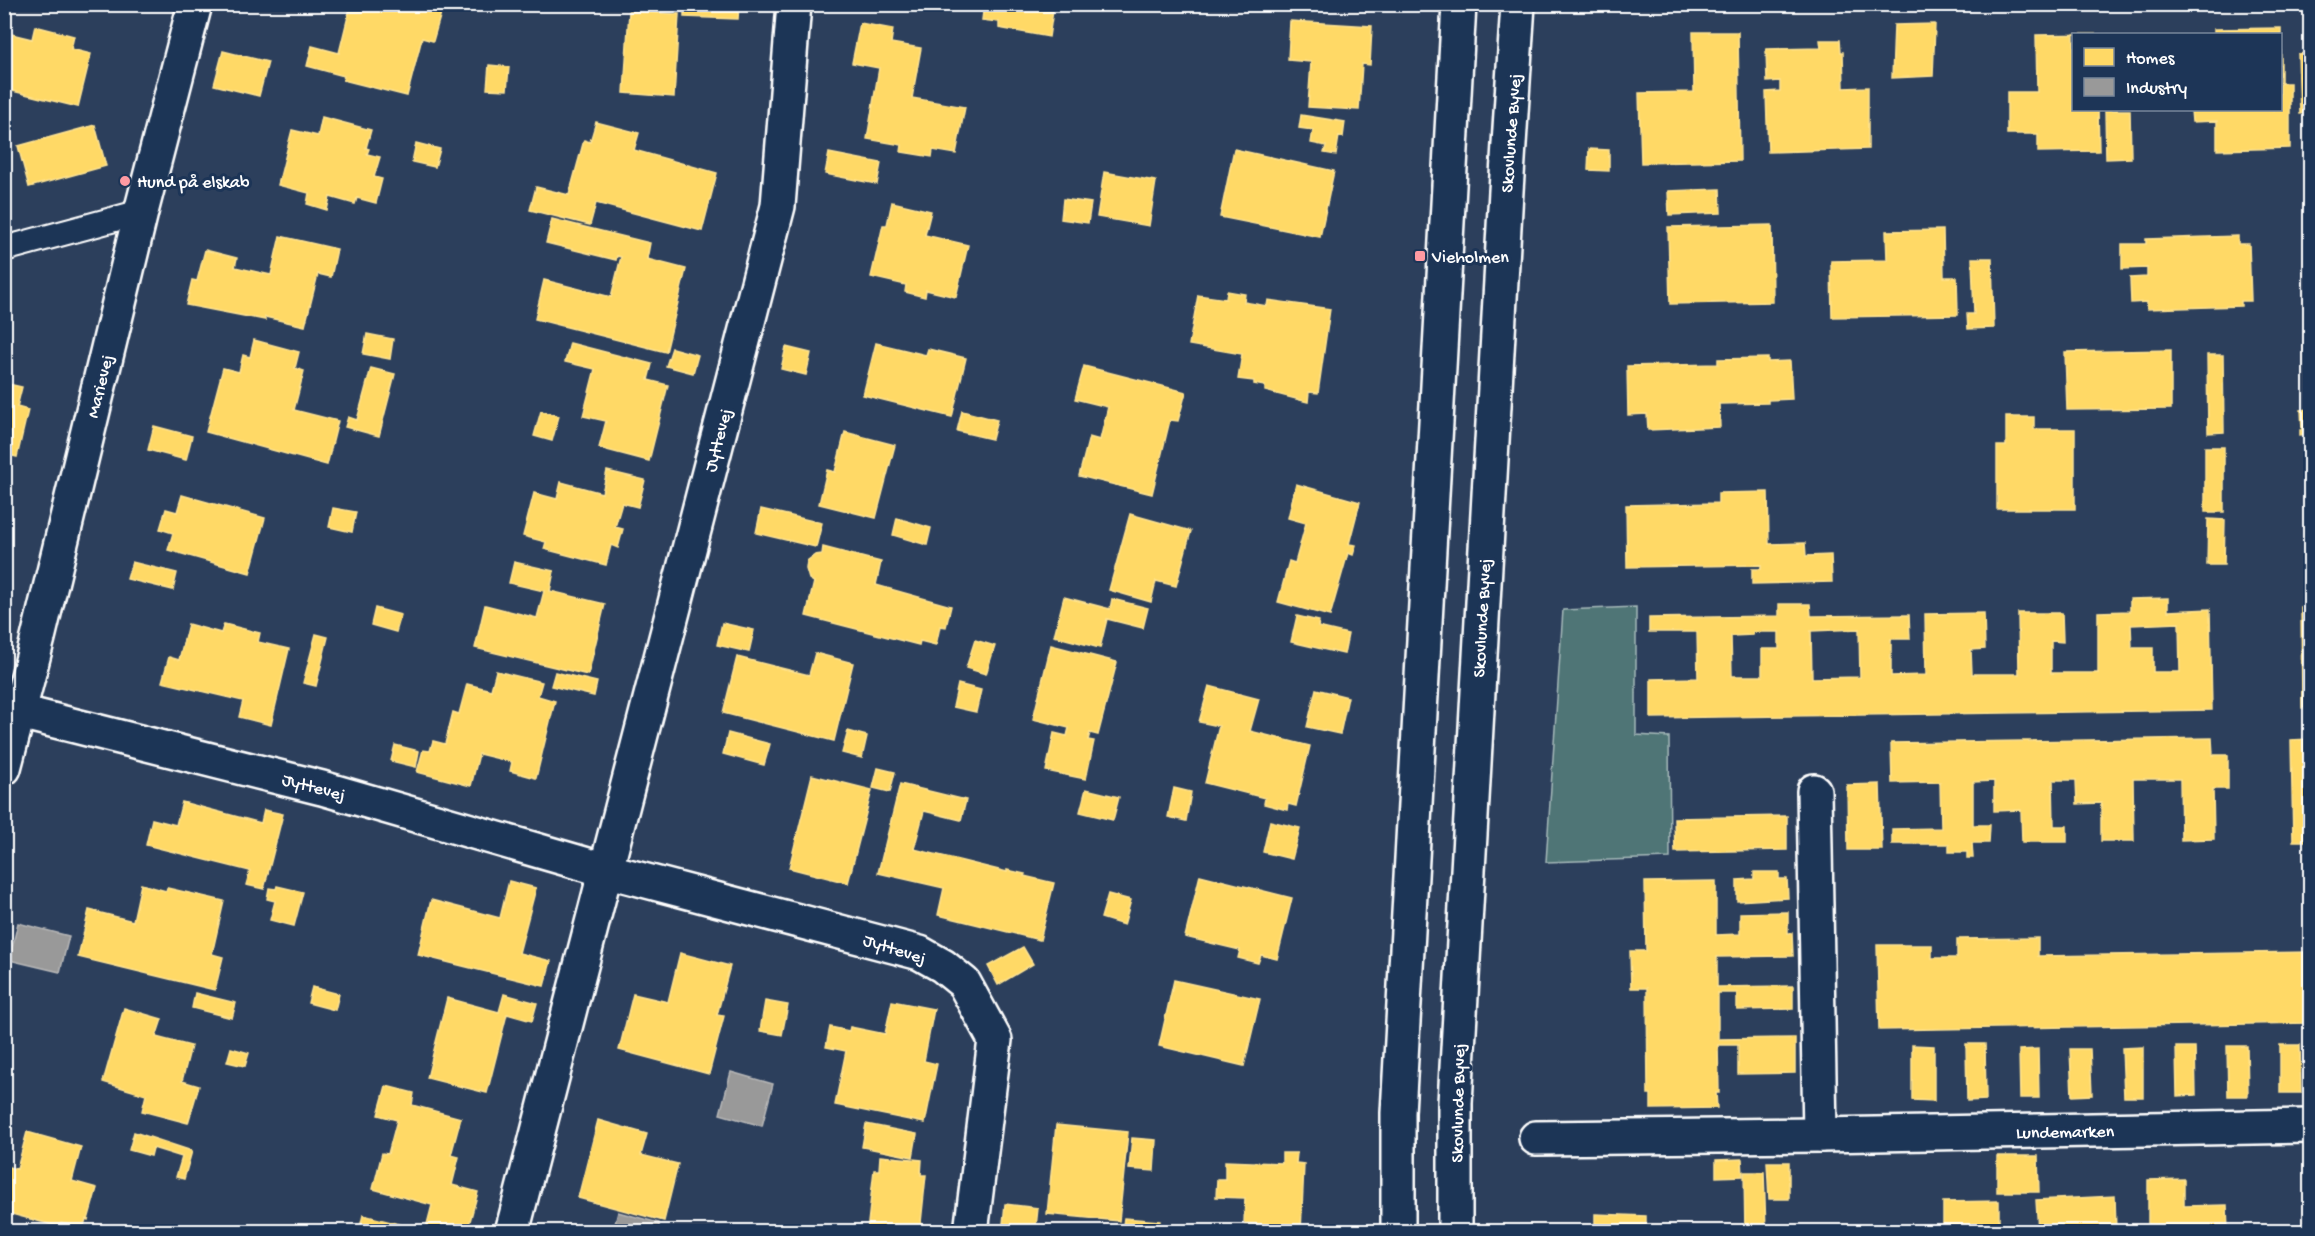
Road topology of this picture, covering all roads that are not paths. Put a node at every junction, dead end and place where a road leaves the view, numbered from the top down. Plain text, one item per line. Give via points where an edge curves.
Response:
1 (195, 4) edge
2 (794, 4) edge
3 (1459, 4) edge
4 (1518, 4) edge
5 (141, 212) junction
6 (4, 249) edge
7 (20, 712) junction
8 (4, 768) edge
9 (1814, 791) dead end
10 (605, 870) junction
11 (2310, 1126) edge
12 (1820, 1136) junction
13 (1536, 1138) dead end
14 (512, 1232) edge
15 (971, 1232) edge
16 (1398, 1232) edge
17 (1455, 1232) edge

1 - 5 street, Marievej
2 - 10 street, Jyttevej via 778,206
3 - 16 street via 1398,1113
4 - 17 street, Skovlunde Byvej via 1456,1079
5 - 6 lane
5 - 7 street, Marievej
7 - 8 street, Marievej
7 - 10 street, Jyttevej via 322,788
9 - 12 street
10 - 14 street, Jyttevej
10 - 15 street, Jyttevej via 920,953 964,983 995,1040
11 - 12 street, Lundemarken
12 - 13 street, Lundemarken

